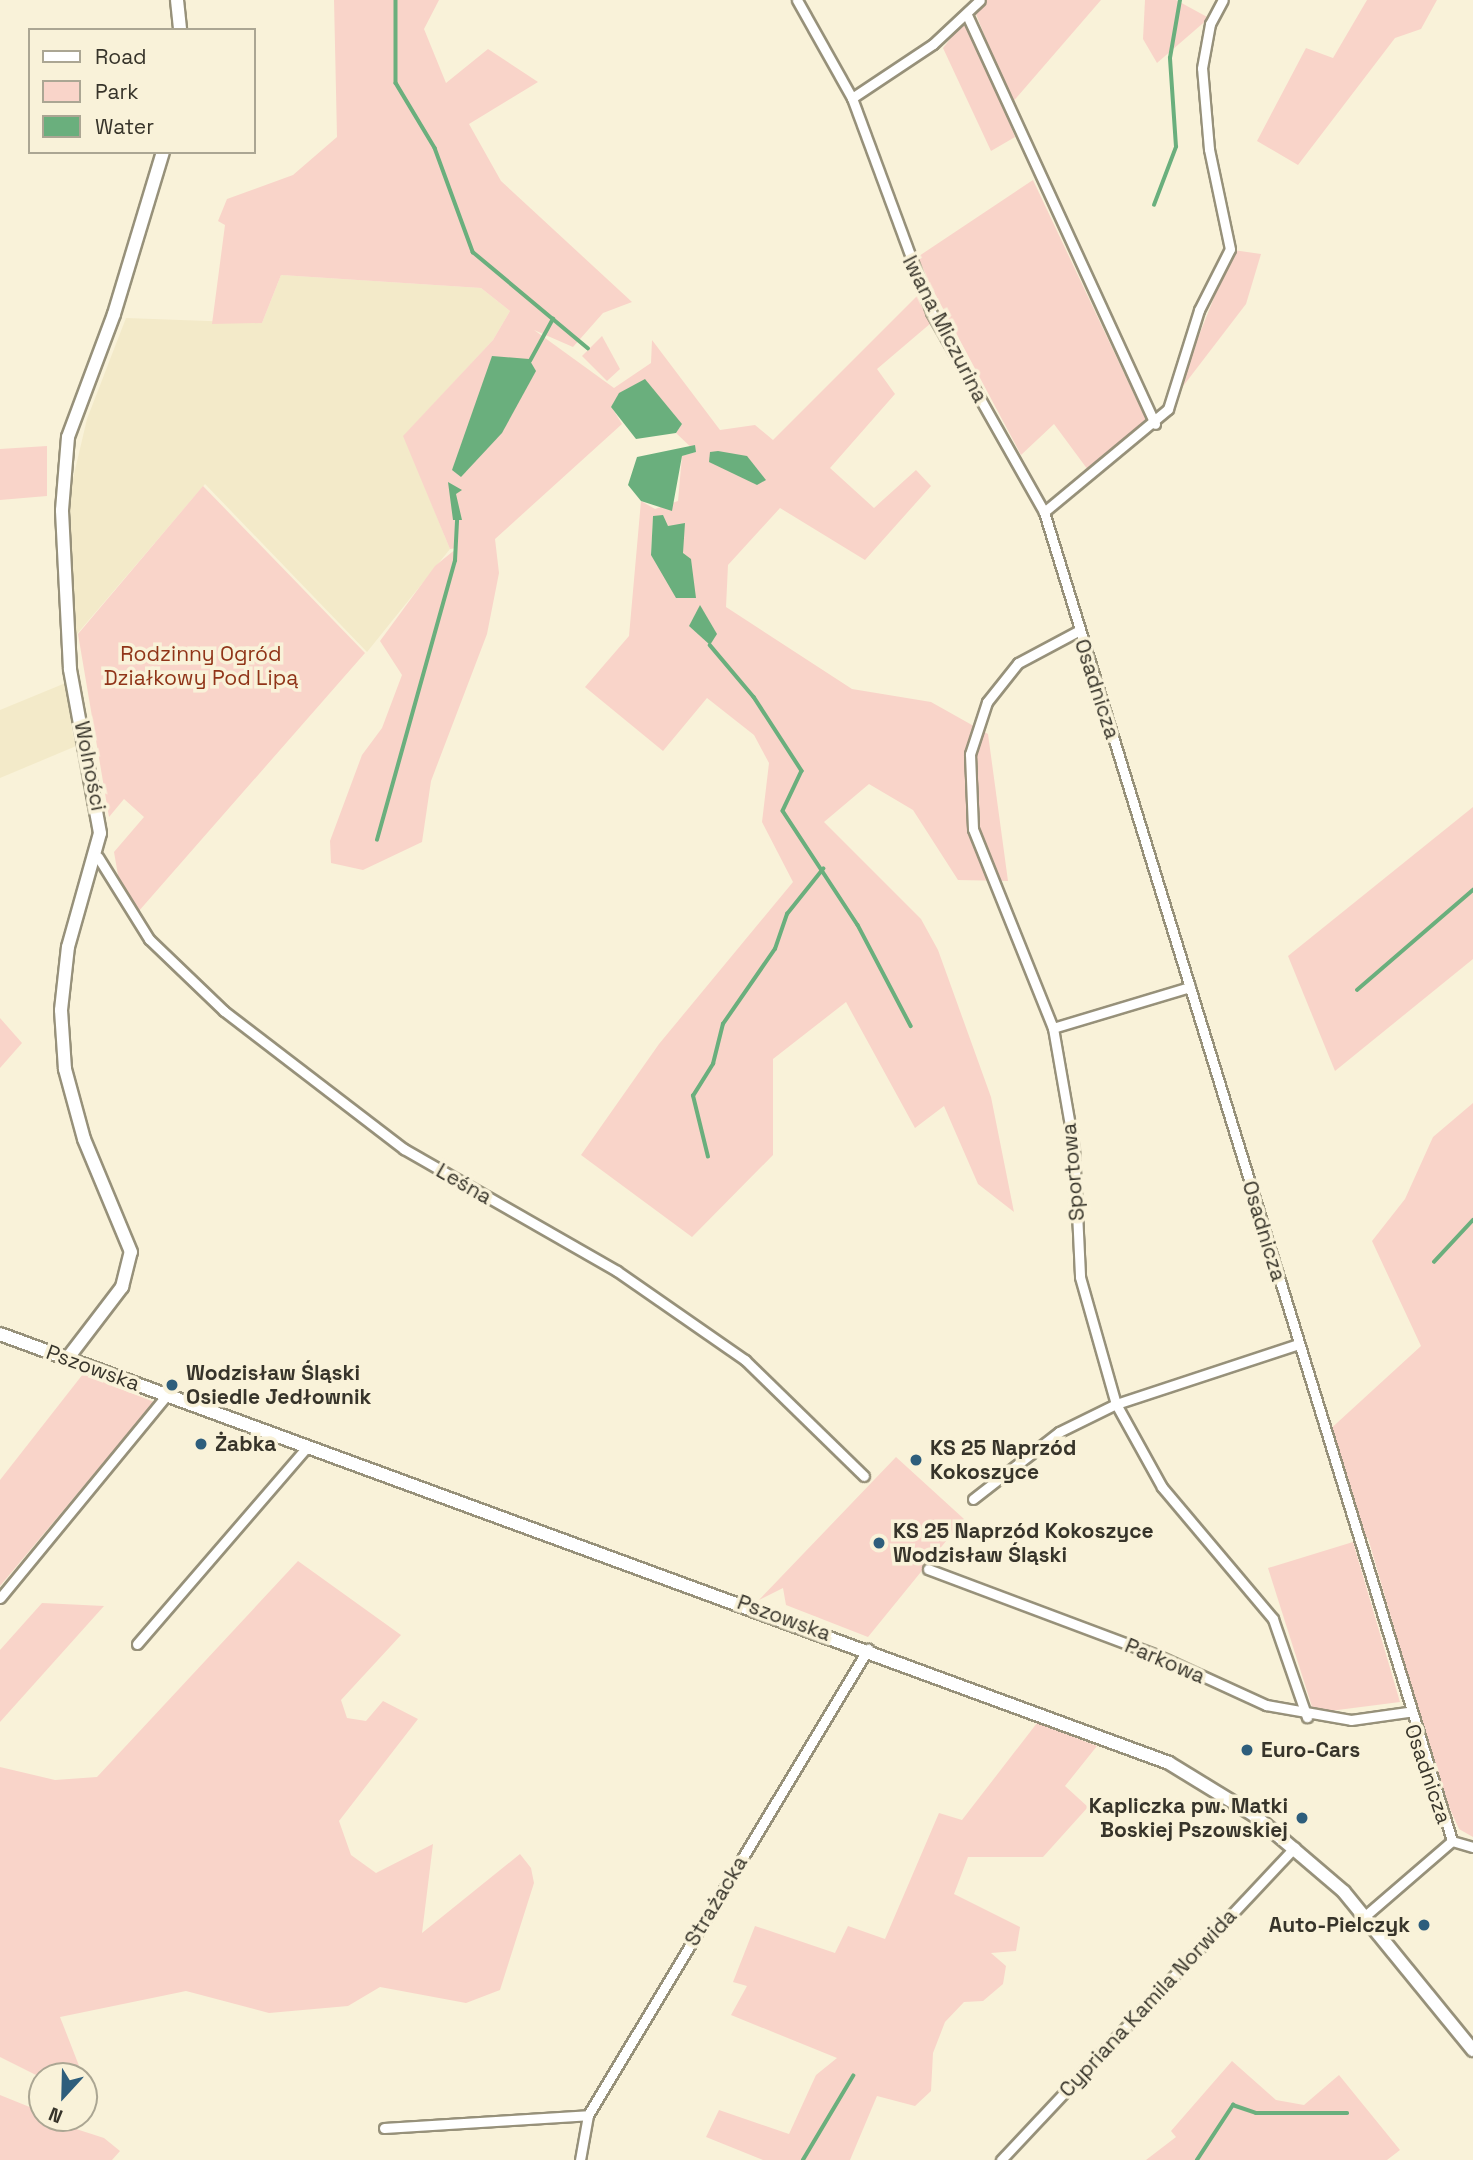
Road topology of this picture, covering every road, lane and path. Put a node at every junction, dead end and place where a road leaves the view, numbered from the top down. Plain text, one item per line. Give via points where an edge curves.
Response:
1 (177, 0) edge
2 (797, 0) edge
3 (980, 0) edge
4 (1223, 0) edge
5 (967, 15) junction
6 (180, 28) edge
7 (852, 98) junction
8 (162, 154) edge
9 (1156, 424) junction
10 (1044, 512) junction
11 (1079, 631) junction
12 (98, 858) junction
13 (1190, 986) junction
14 (1053, 1028) junction
15 (0, 1334) edge
16 (1298, 1344) junction
17 (67, 1359) junction
18 (167, 1395) junction
19 (1116, 1404) junction
20 (308, 1446) junction
21 (864, 1476) dead end
22 (973, 1499) dead end
23 (928, 1569) dead end
24 (0, 1598) edge
25 (138, 1644) dead end
26 (868, 1649) junction
27 (1407, 1712) junction
28 (1307, 1717) junction
29 (1452, 1841) junction
30 (1295, 1847) junction
31 (1473, 1847) edge
32 (1365, 1916) junction
33 (1473, 2050) edge
34 (588, 2115) junction
35 (384, 2128) dead end
36 (580, 2160) edge
37 (1001, 2160) edge

1 - 6 main road
2 - 7 street, Iwana Miczurina
3 - 5 street
4 - 9 street via 1210,24 1202,68 1209,149 1230,249 1199,310 1168,409
5 - 7 street via 895,73
5 - 9 street
7 - 10 street, Iwana Miczurina via 931,312
8 - 12 main road, Wolności via 114,314 68,437 63,594 70,669 100,812
9 - 10 street
10 - 11 street, Osadnicza
11 - 13 street, Osadnicza
11 - 14 street, Sportowa via 1018,663 999,684 980,718 970,754 973,829
12 - 17 main road, Wolności via 68,947 61,1010 65,1069 84,1139 131,1252 122,1287
12 - 21 street, Leśna via 149,939 225,1011 404,1149 617,1271 745,1360
13 - 14 street
13 - 16 street, Osadnicza
14 - 19 street, Sportowa via 1074,1148 1080,1277
15 - 17 main road, Pszowska
16 - 19 street
16 - 27 street, Osadnicza
17 - 18 main road, Pszowska
18 - 20 main road, Pszowska
18 - 24 street
19 - 22 street via 1059,1432
19 - 28 street, Sportowa via 1162,1487 1273,1619
20 - 25 street
20 - 26 main road, Pszowska
23 - 28 street, Parkowa
26 - 30 main road, Pszowska via 1169,1763
26 - 34 street, Strażacka
27 - 28 street, Parkowa via 1351,1720
27 - 29 street, Osadnicza
29 - 31 street
29 - 32 street, Osadnicza
30 - 32 main road, Pszowska
30 - 37 street, Cypriana Kamila Norwida
32 - 33 main road, Pszowska
34 - 35 street
34 - 36 street, Strażacka

